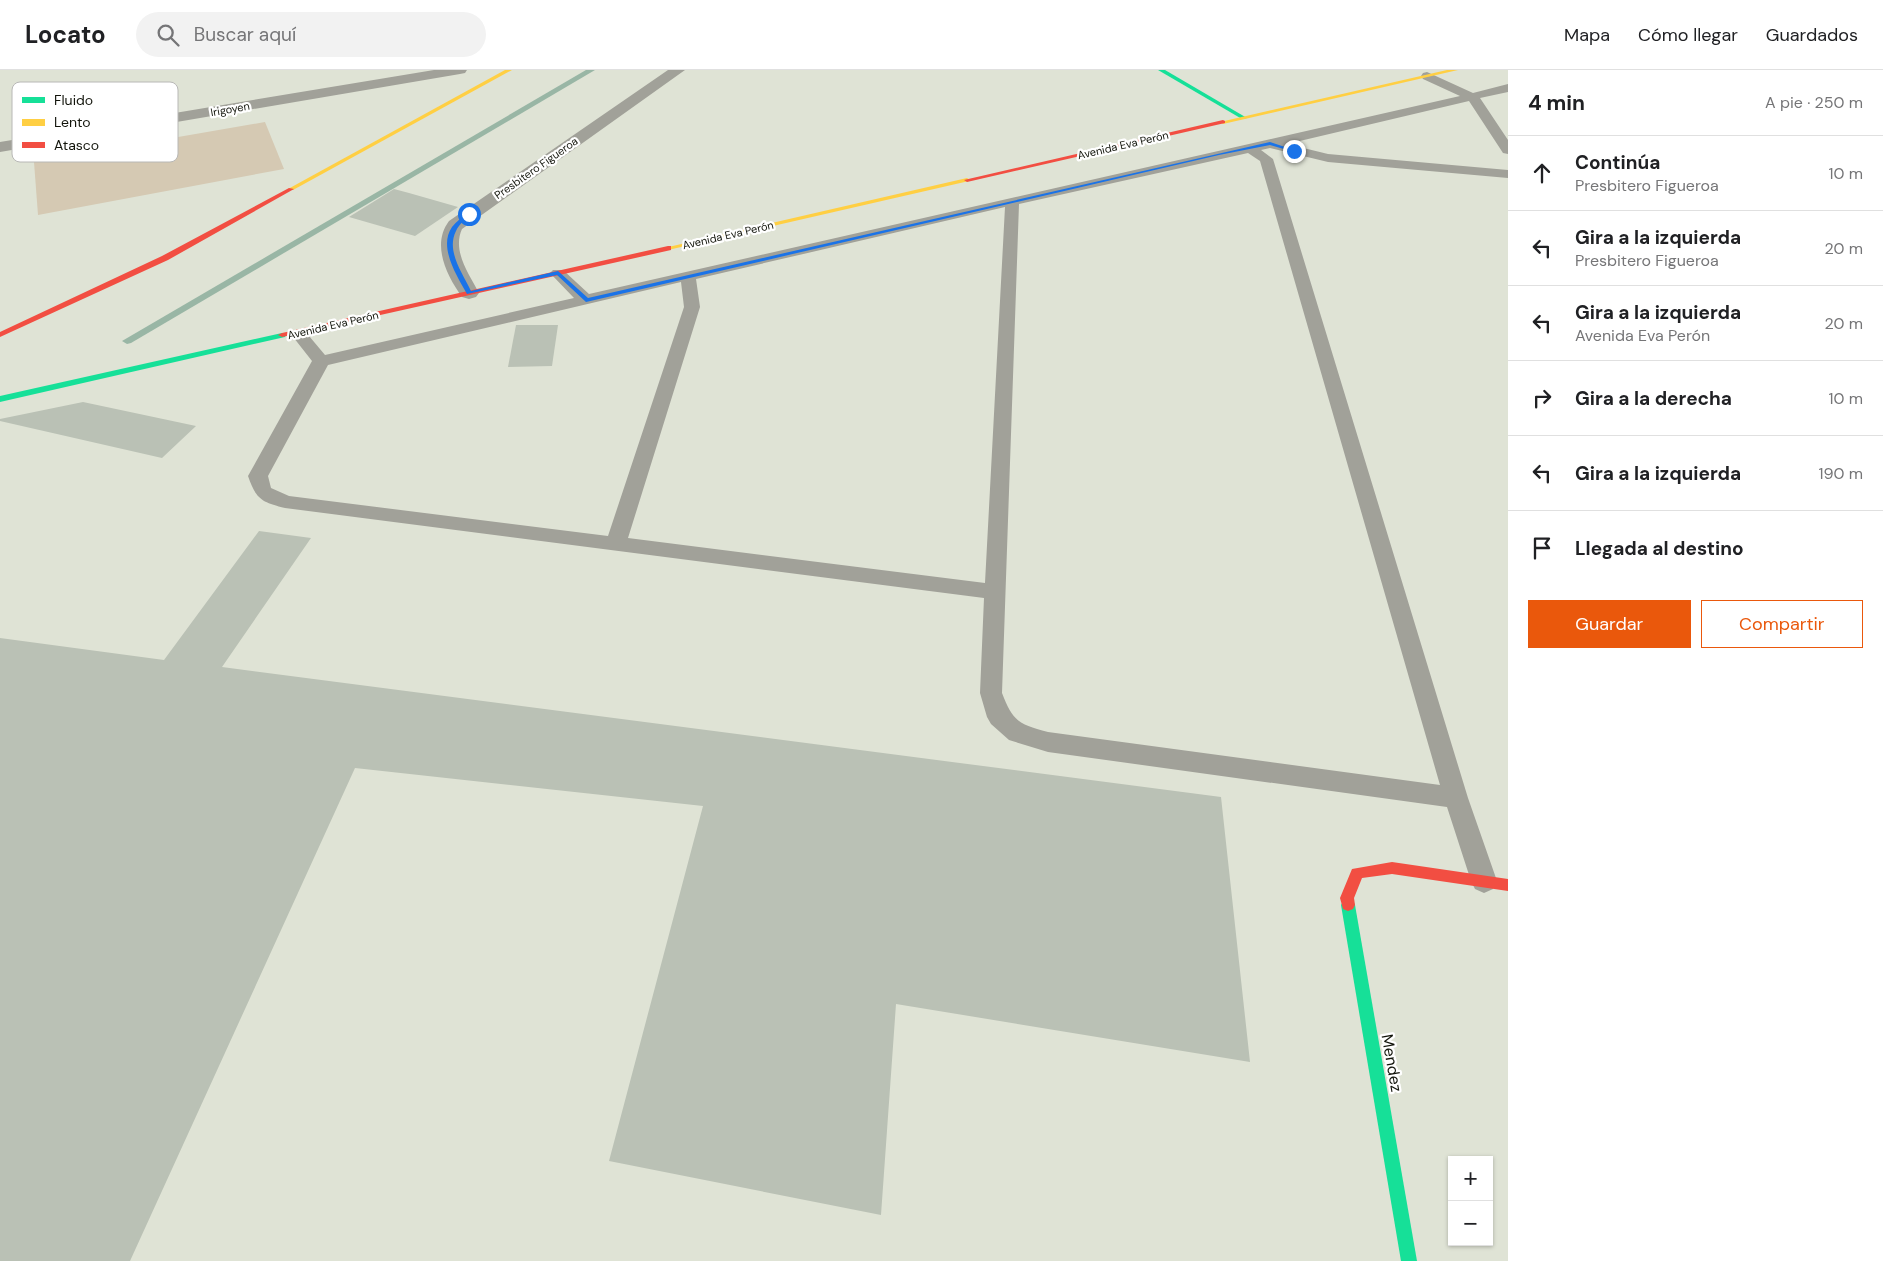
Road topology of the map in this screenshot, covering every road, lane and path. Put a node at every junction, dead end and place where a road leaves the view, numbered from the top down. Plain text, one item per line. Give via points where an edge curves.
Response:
1 (460, 70) edge
2 (509, 70) edge
3 (678, 70) edge
4 (1161, 70) edge
5 (1455, 70) edge
6 (1427, 76) junction
7 (1508, 88) edge
8 (1473, 97) junction
9 (178, 117) edge
10 (1244, 118) junction
11 (1270, 144) junction
12 (1249, 148) junction
13 (1508, 150) edge
14 (1508, 174) edge
15 (1012, 200) junction
16 (558, 273) junction
17 (688, 277) junction
18 (469, 293) junction
19 (586, 300) junction
20 (298, 333) junction
21 (0, 335) edge
22 (321, 361) junction
23 (0, 399) edge
24 (616, 544) junction
25 (996, 592) junction
26 (1456, 798) junction
27 (1484, 881) junction
28 (1508, 885) edge
29 (1409, 1261) edge

1 - 9 street, Irigoyen
2 - 21 main road via 165,258
3 - 18 street, Presbitero Figueroa via 469,214 454,228 449,242 451,255
4 - 10 main road
5 - 6 main road, Avenida Eva Perón
6 - 8 lane
6 - 10 main road, Avenida Eva Perón
7 - 8 lane
8 - 11 lane
8 - 13 lane
10 - 16 main road, Avenida Eva Perón
11 - 12 lane
11 - 14 lane via 1328,158
12 - 15 lane
12 - 26 lane via 1266,159
15 - 17 lane
15 - 25 lane
16 - 18 main road, Avenida Eva Perón
16 - 19 lane
17 - 19 lane
17 - 24 lane via 692,307
18 - 20 main road, Avenida Eva Perón
19 - 22 lane
20 - 22 lane
20 - 23 main road, Avenida Eva Perón
22 - 24 lane via 258,476 263,492 285,502
24 - 25 lane
25 - 26 lane via 991,693 999,717 1018,733 1048,742
26 - 27 lane
27 - 28 main road
27 - 29 main road, Mendez via 1392,868 1357,873 1347,898

